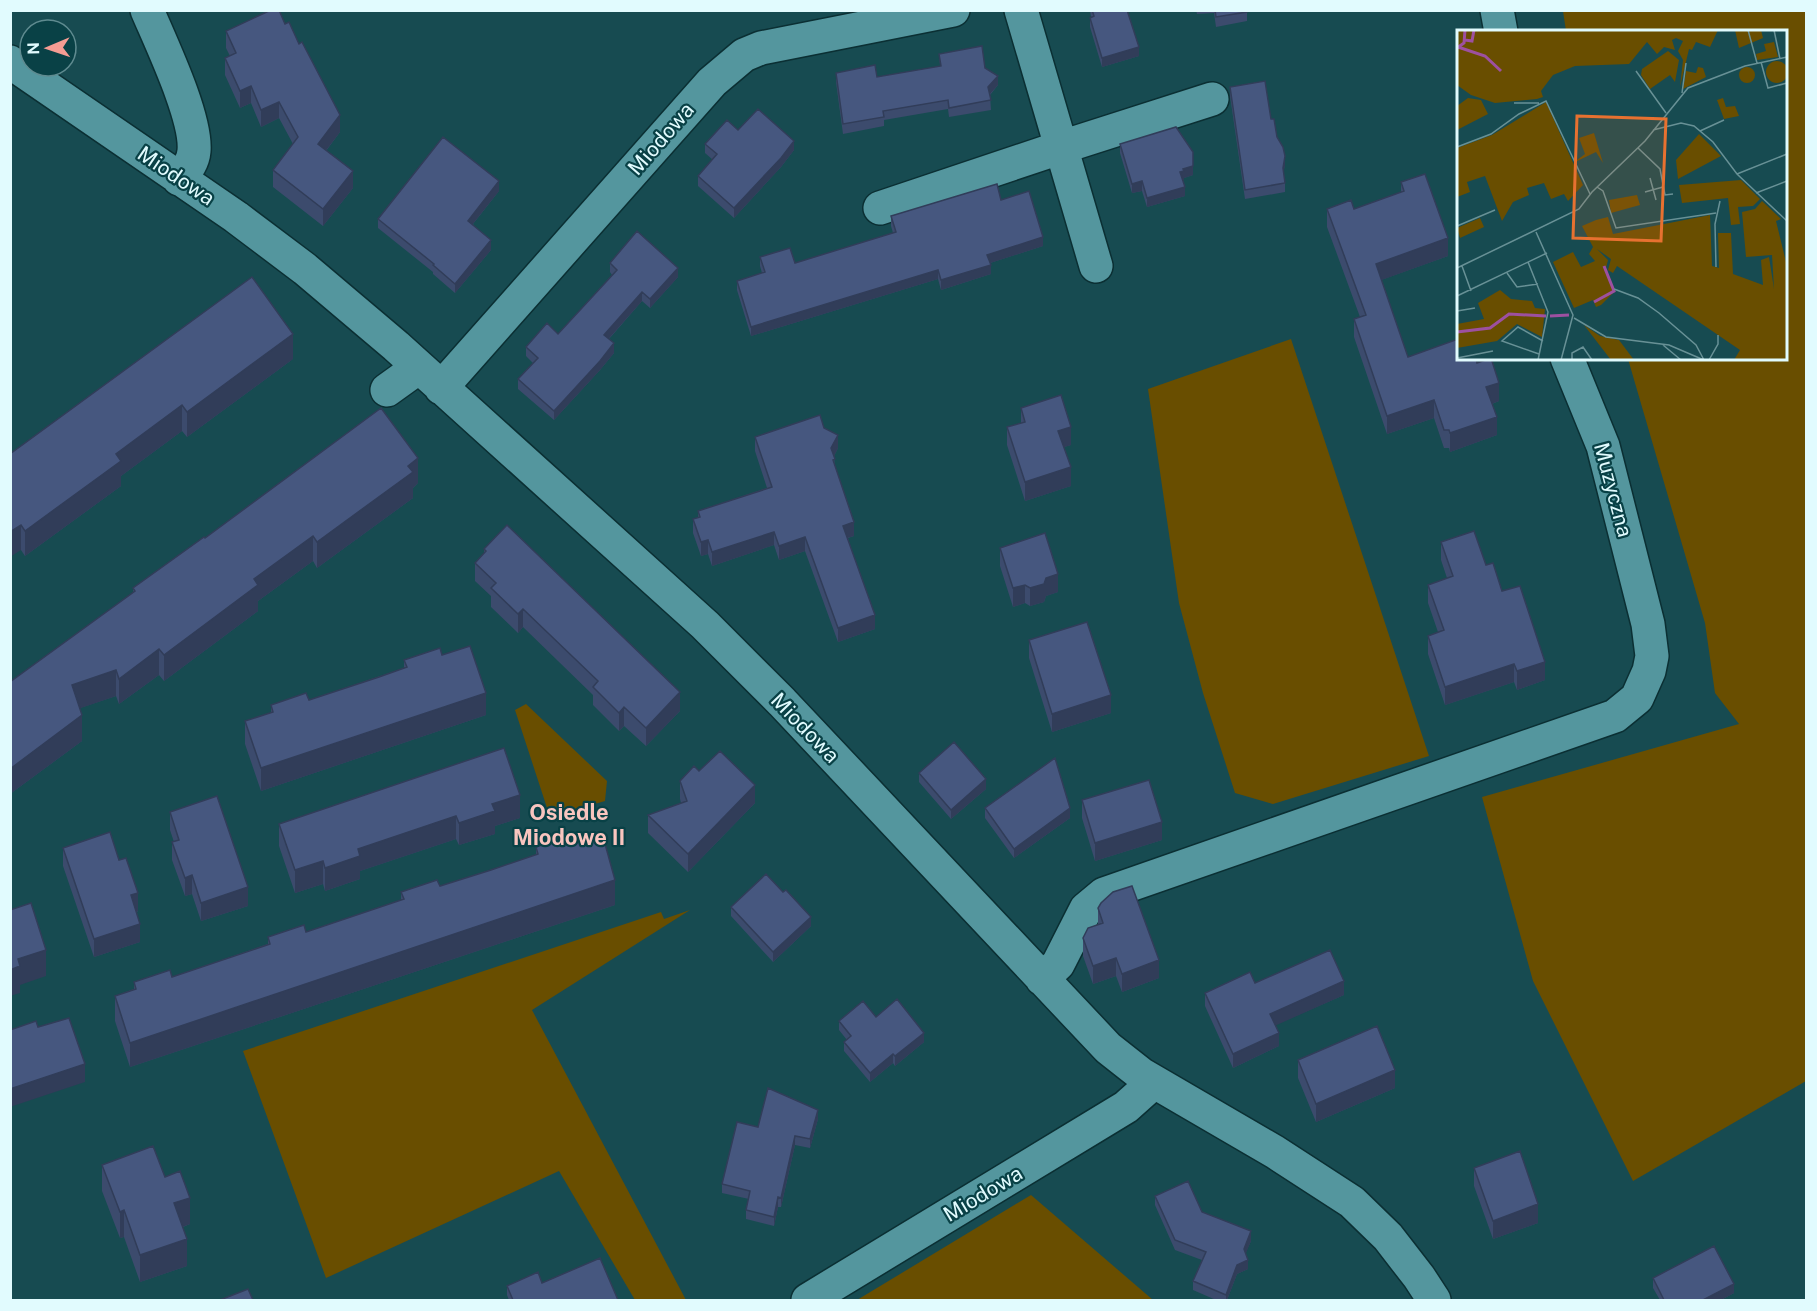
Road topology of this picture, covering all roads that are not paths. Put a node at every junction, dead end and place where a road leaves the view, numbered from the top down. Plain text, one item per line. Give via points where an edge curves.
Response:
1 (147, 10) edge
2 (953, 10) edge
3 (1021, 10) edge
4 (1497, 10) edge
5 (1501, 30) edge
6 (10, 62) edge
7 (1212, 99) dead end
8 (1062, 147) junction
9 (179, 179) junction
10 (880, 208) dead end
11 (1096, 266) dead end
12 (1568, 360) edge
13 (430, 377) junction
14 (387, 390) dead end
15 (1042, 979) junction
16 (1154, 1082) junction
17 (808, 1300) edge
18 (1434, 1300) edge

1 - 9 street via 193,133 195,151
2 - 13 street, Miodowa via 785,42 744,54 712,82
3 - 8 street
4 - 5 street
6 - 9 street, Miodowa
7 - 8 street
8 - 10 street
8 - 11 street
9 - 13 street, Miodowa via 305,269
12 - 15 street, Muzyczna via 1603,446 1648,624 1652,656 1637,698 1615,716 1104,894 1086,909 1058,964
13 - 14 street, Miodowa
13 - 15 street, Miodowa via 705,625
15 - 16 street, Miodowa via 1108,1048
16 - 17 street, Miodowa via 1126,1107
16 - 18 street, Miodowa via 1352,1202 1388,1237

